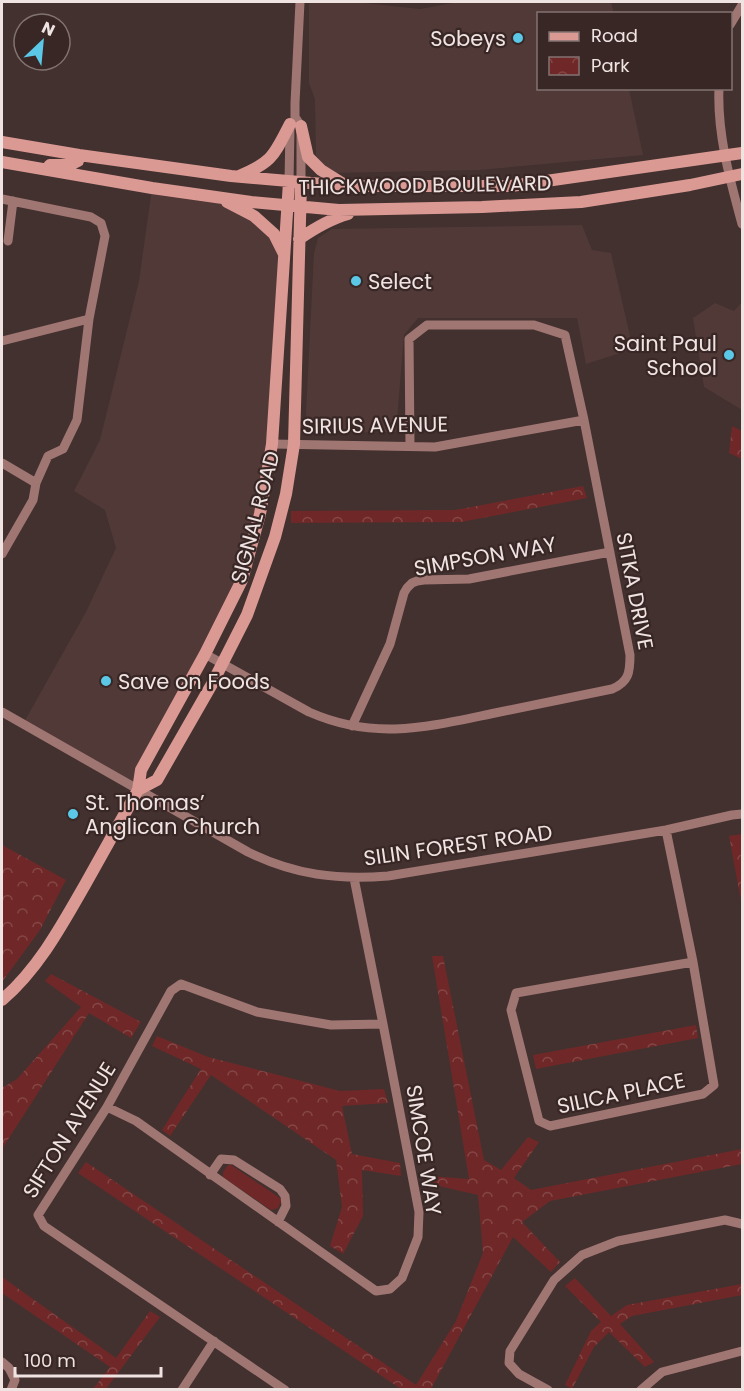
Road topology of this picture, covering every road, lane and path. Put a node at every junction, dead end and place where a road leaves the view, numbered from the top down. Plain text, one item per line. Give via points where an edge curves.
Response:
1 (300, 2) edge
2 (742, 5) edge
3 (732, 22) edge
4 (719, 90) edge
5 (295, 122) junction
6 (2, 142) edge
7 (742, 153) edge
8 (80, 155) junction
9 (725, 155) junction
10 (2, 162) edge
11 (45, 169) junction
12 (742, 174) edge
13 (238, 176) junction
14 (730, 177) junction
15 (295, 182) junction
16 (346, 186) junction
17 (218, 198) junction
18 (2, 199) edge
19 (13, 201) junction
20 (287, 206) junction
21 (301, 207) junction
22 (365, 209) junction
23 (742, 224) edge
24 (299, 239) junction
25 (8, 242) dead end
26 (284, 255) junction
27 (89, 319) junction
28 (2, 341) edge
29 (584, 420) junction
30 (272, 444) junction
31 (294, 444) junction
32 (410, 446) junction
33 (2, 463) edge
34 (36, 483) junction
35 (610, 552) junction
36 (2, 555) edge
37 (205, 654) junction
38 (222, 664) junction
39 (2, 712) edge
40 (352, 726) junction
41 (138, 790) junction
42 (742, 814) edge
43 (666, 830) junction
44 (354, 878) junction
45 (693, 962) junction
46 (2, 1000) edge
47 (384, 1024) junction
48 (107, 1107) junction
49 (210, 1175) junction
50 (278, 1222) junction
51 (742, 1224) edge
52 (214, 1341) junction
53 (742, 1351) edge
54 (2, 1362) edge
55 (11, 1389) edge
56 (182, 1389) edge
57 (285, 1389) edge
58 (548, 1389) edge
59 (641, 1389) edge

1 - 5 street
2 - 3 street
4 - 9 street
5 - 13 main road via 270,159
5 - 15 street
5 - 16 main road via 315,165
6 - 8 main road, THICKWOOD BOULEVARD
7 - 9 main road, THICKWOOD BOULEVARD
8 - 11 main road via 78,161
8 - 13 main road, THICKWOOD BOULEVARD
9 - 14 street
9 - 16 main road, THICKWOOD BOULEVARD via 511,186
10 - 11 main road, THICKWOOD BOULEVARD
11 - 17 main road, THICKWOOD BOULEVARD
12 - 14 main road, THICKWOOD BOULEVARD
13 - 15 main road, THICKWOOD BOULEVARD
14 - 22 main road, THICKWOOD BOULEVARD via 581,202
14 - 23 street
15 - 16 main road, THICKWOOD BOULEVARD
15 - 20 main road, SIGNAL ROAD
15 - 21 main road, SIGNAL ROAD
17 - 20 main road, THICKWOOD BOULEVARD
17 - 26 main road via 254,216 274,234
18 - 19 street
19 - 25 street
19 - 27 street via 91,217 101,223 105,236
20 - 21 main road, THICKWOOD BOULEVARD
20 - 26 main road, SIGNAL ROAD
21 - 22 main road, THICKWOOD BOULEVARD
21 - 24 main road, SIGNAL ROAD
22 - 24 main road via 335,217
24 - 31 main road, SIGNAL ROAD
26 - 30 main road, SIGNAL ROAD
27 - 28 street
27 - 34 street via 77,420 63,450 48,456
29 - 32 street, SIRIUS AVENUE via 435,447
29 - 32 street, SITKA DRIVE via 565,335 534,325 428,325 410,339
29 - 35 street, SITKA DRIVE
30 - 31 street, SIRIUS AVENUE
30 - 37 main road, SIGNAL ROAD via 260,514 242,580
31 - 32 street, SIRIUS AVENUE
31 - 38 main road, SIGNAL ROAD via 286,494 265,567 248,615
33 - 34 street
34 - 36 street via 33,500
35 - 40 street, SIMPSON WAY via 469,579 412,583 404,594 390,644
35 - 40 street, SITKA DRIVE via 630,655 629,672 620,686 416,728
37 - 38 street, SITKA DRIVE
37 - 41 main road, SIGNAL ROAD via 141,770
38 - 40 street, SITKA DRIVE via 309,712
38 - 41 main road, SIGNAL ROAD via 157,780
39 - 41 street, SILIN FOREST ROAD
41 - 44 street, SILIN FOREST ROAD via 262,859 320,876
41 - 46 main road, SIGNAL ROAD via 65,921 28,973
42 - 43 street, SILIN FOREST ROAD
43 - 44 street, SILIN FOREST ROAD via 388,876
43 - 45 street, SILICA PLACE
44 - 47 street, SIMCOE WAY
45 - 45 street, SILICA PLACE via 516,993 511,1010 539,1120 550,1126 703,1094 714,1085
47 - 48 street, SIFTON AVENUE via 331,1025 257,1012 181,984 171,991
47 - 50 street, SIMCOE WAY via 419,1212 418,1237 402,1278 390,1289 376,1291
48 - 49 street, SIMCOE WAY via 136,1121
48 - 52 street, SIFTON AVENUE via 38,1215 44,1226
49 - 50 street, SIMCOE WAY
49 - 50 street via 221,1159 227,1158 280,1189 286,1206
51 - 58 street via 725,1220 618,1241 582,1255 554,1280 510,1351 509,1363 519,1374
52 - 56 street
52 - 57 street, SIFTON AVENUE
53 - 59 street via 662,1372
54 - 55 street via 15,1380

